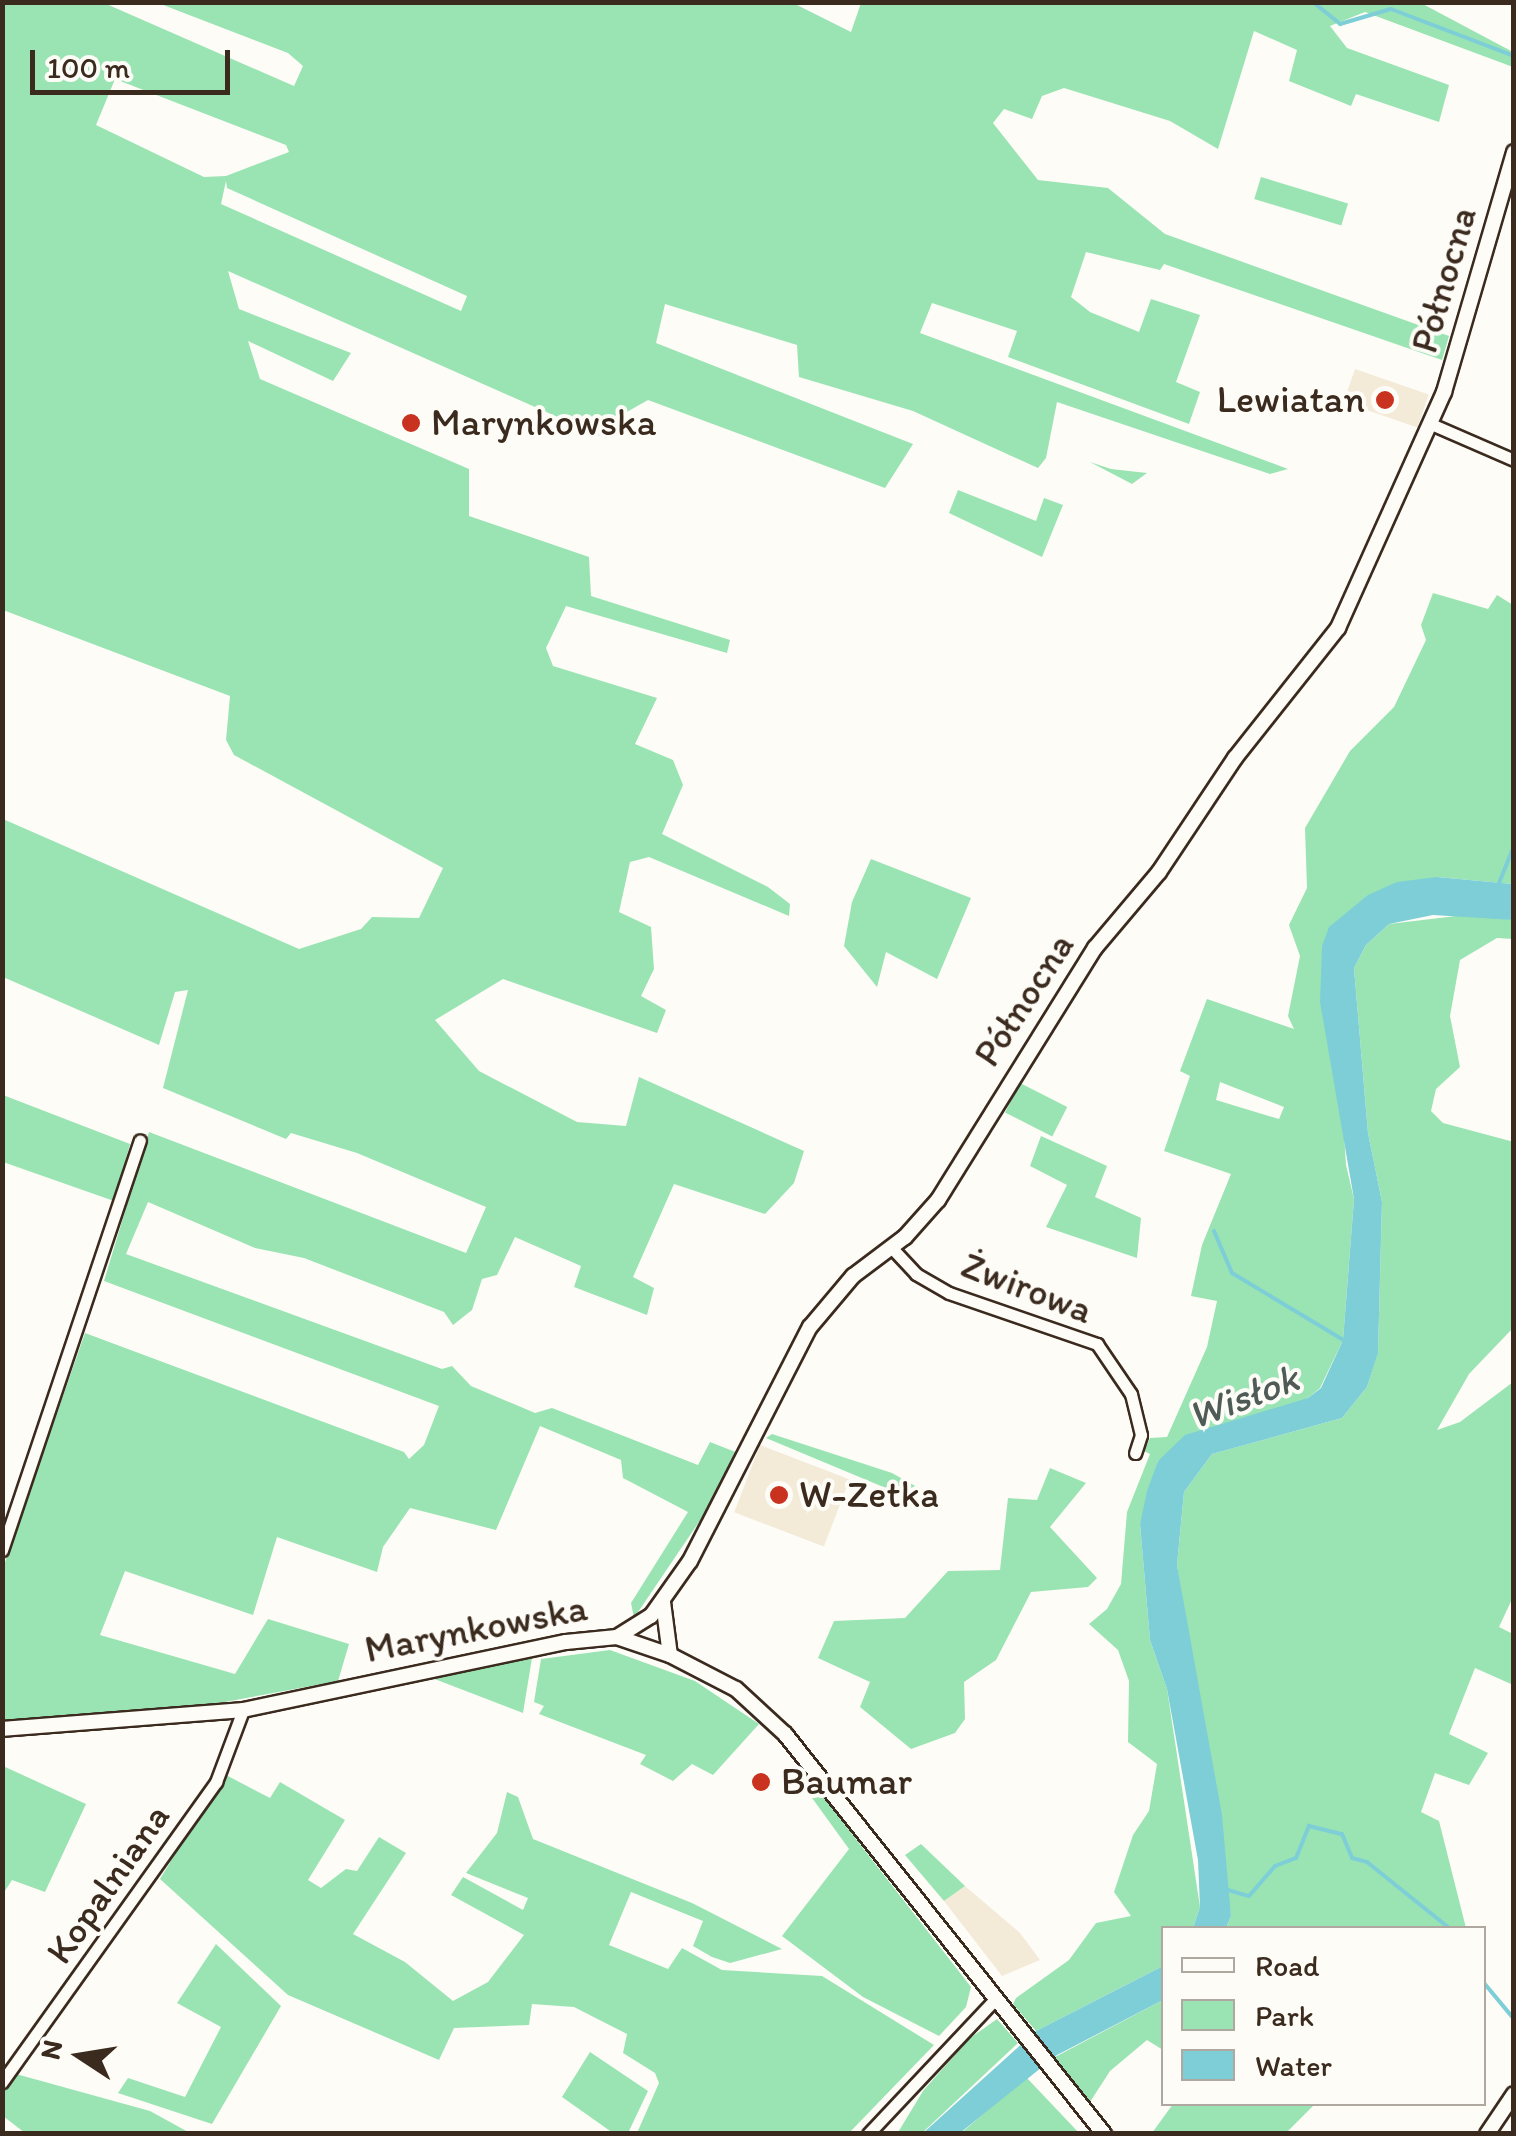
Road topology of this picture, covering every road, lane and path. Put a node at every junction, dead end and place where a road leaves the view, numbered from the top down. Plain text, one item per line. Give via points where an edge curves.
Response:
1 (1514, 152) edge
2 (1431, 424) junction
3 (1514, 460) edge
4 (140, 1141) dead end
5 (891, 1248) junction
6 (1134, 1453) dead end
7 (2, 1550) edge
8 (663, 1602) junction
9 (617, 1636) junction
10 (670, 1655) junction
11 (243, 1710) junction
12 (2, 1729) edge
13 (995, 1999) junction
14 (2, 2082) edge
15 (1514, 2094) edge
16 (868, 2134) edge
17 (1104, 2134) edge
18 (1488, 2134) edge

1 - 2 street, Północna
2 - 3 street
2 - 5 street, Północna via 1338,628 1235,758 1159,872 1095,948 938,1200
4 - 7 street
5 - 6 street, Żwirowa via 916,1274 949,1293 1097,1344 1131,1394 1140,1435
5 - 8 street, Północna via 853,1276 810,1327 776,1384 719,1512
8 - 9 street, Północna
8 - 10 street
9 - 10 street, Marynkowska
9 - 11 street, Marynkowska via 476,1656
10 - 13 street, Marynkowska via 736,1689 785,1734
11 - 12 street, Marynkowska
11 - 14 street, Kopalniana via 216,1782
13 - 16 street
13 - 17 street, Marynkowska
15 - 18 street

